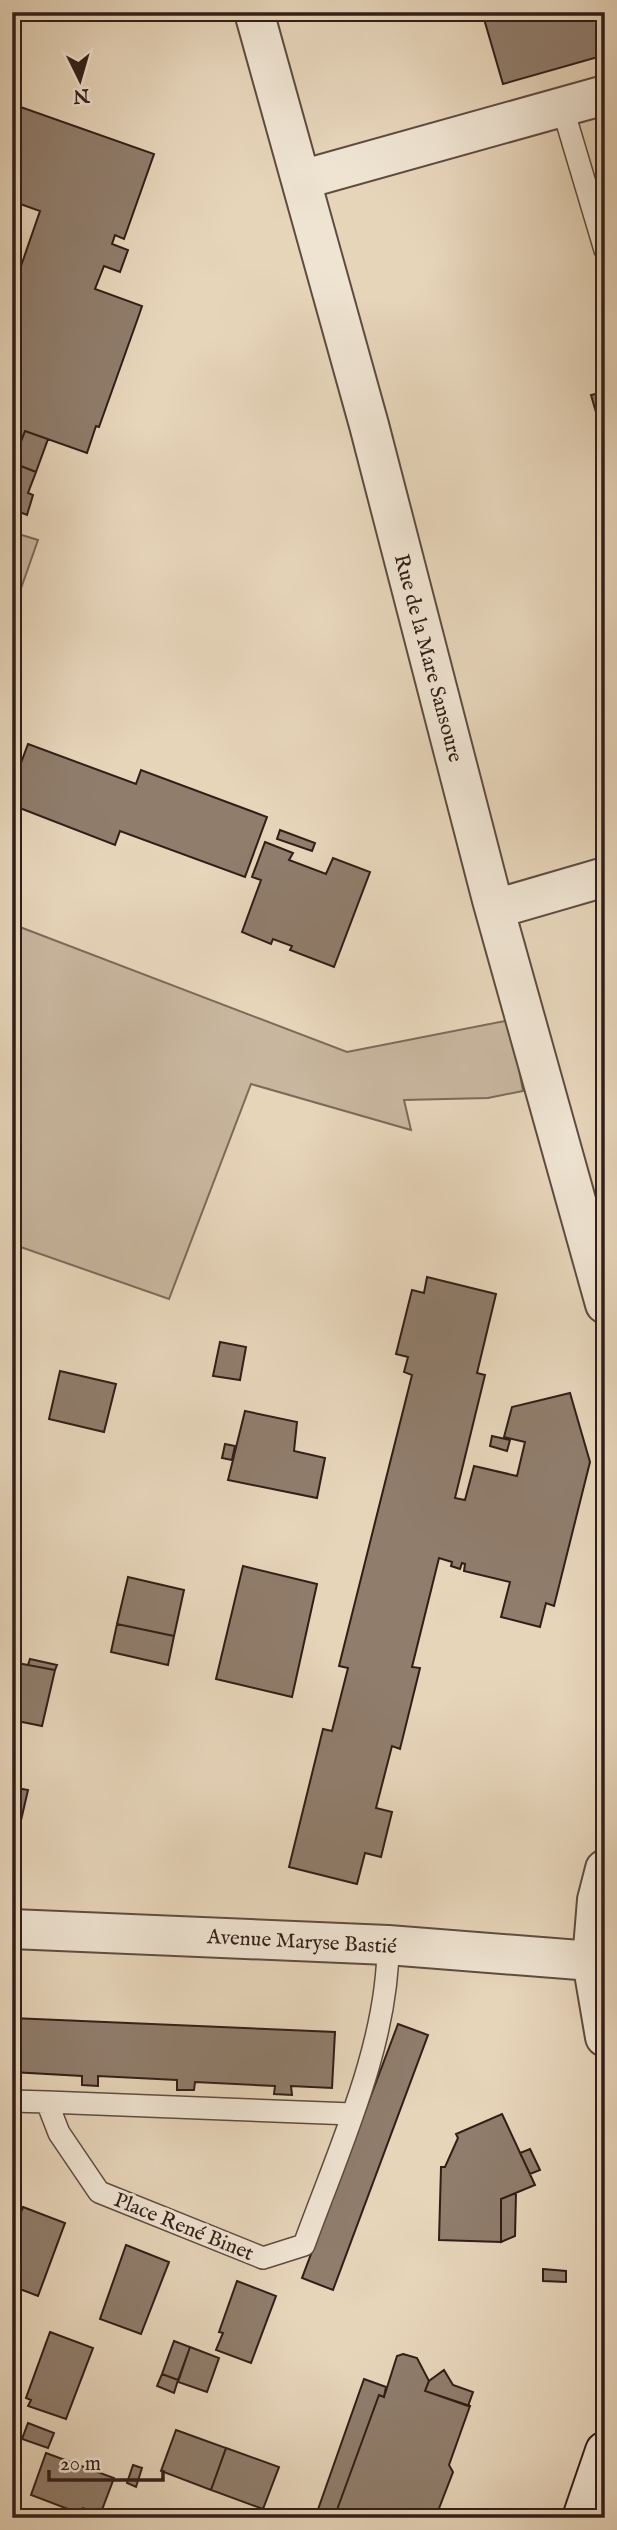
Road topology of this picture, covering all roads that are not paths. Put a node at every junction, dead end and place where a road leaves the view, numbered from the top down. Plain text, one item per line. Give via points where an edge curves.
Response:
1 (254, 12) edge
2 (605, 95) edge
3 (562, 106) junction
4 (301, 180) junction
5 (605, 250) edge
6 (605, 877) edge
7 (495, 909) junction
8 (605, 1304) edge
9 (605, 1870) edge
10 (12, 1929) edge
11 (388, 1945) junction
12 (592, 1961) junction
13 (605, 2037) edge
14 (12, 2101) edge
15 (47, 2102) junction
16 (352, 2114) junction
17 (605, 2451) edge
18 (582, 2518) edge

1 - 4 street, Rue de la Mare Sansoure
2 - 3 street
3 - 4 street
3 - 5 lane
4 - 7 street, Rue de la Mare Sansoure
6 - 7 street
7 - 8 street, Rue de la Mare Sansoure
9 - 12 street via 597,1900
10 - 11 street, Avenue Maryse Bastié
11 - 12 street, Avenue Maryse Bastié
11 - 16 lane, Place René Binet via 384,2002
12 - 13 street
14 - 15 lane
15 - 16 lane
15 - 16 lane, Place René Binet via 59,2133 99,2192 263,2258 304,2245
17 - 18 street

